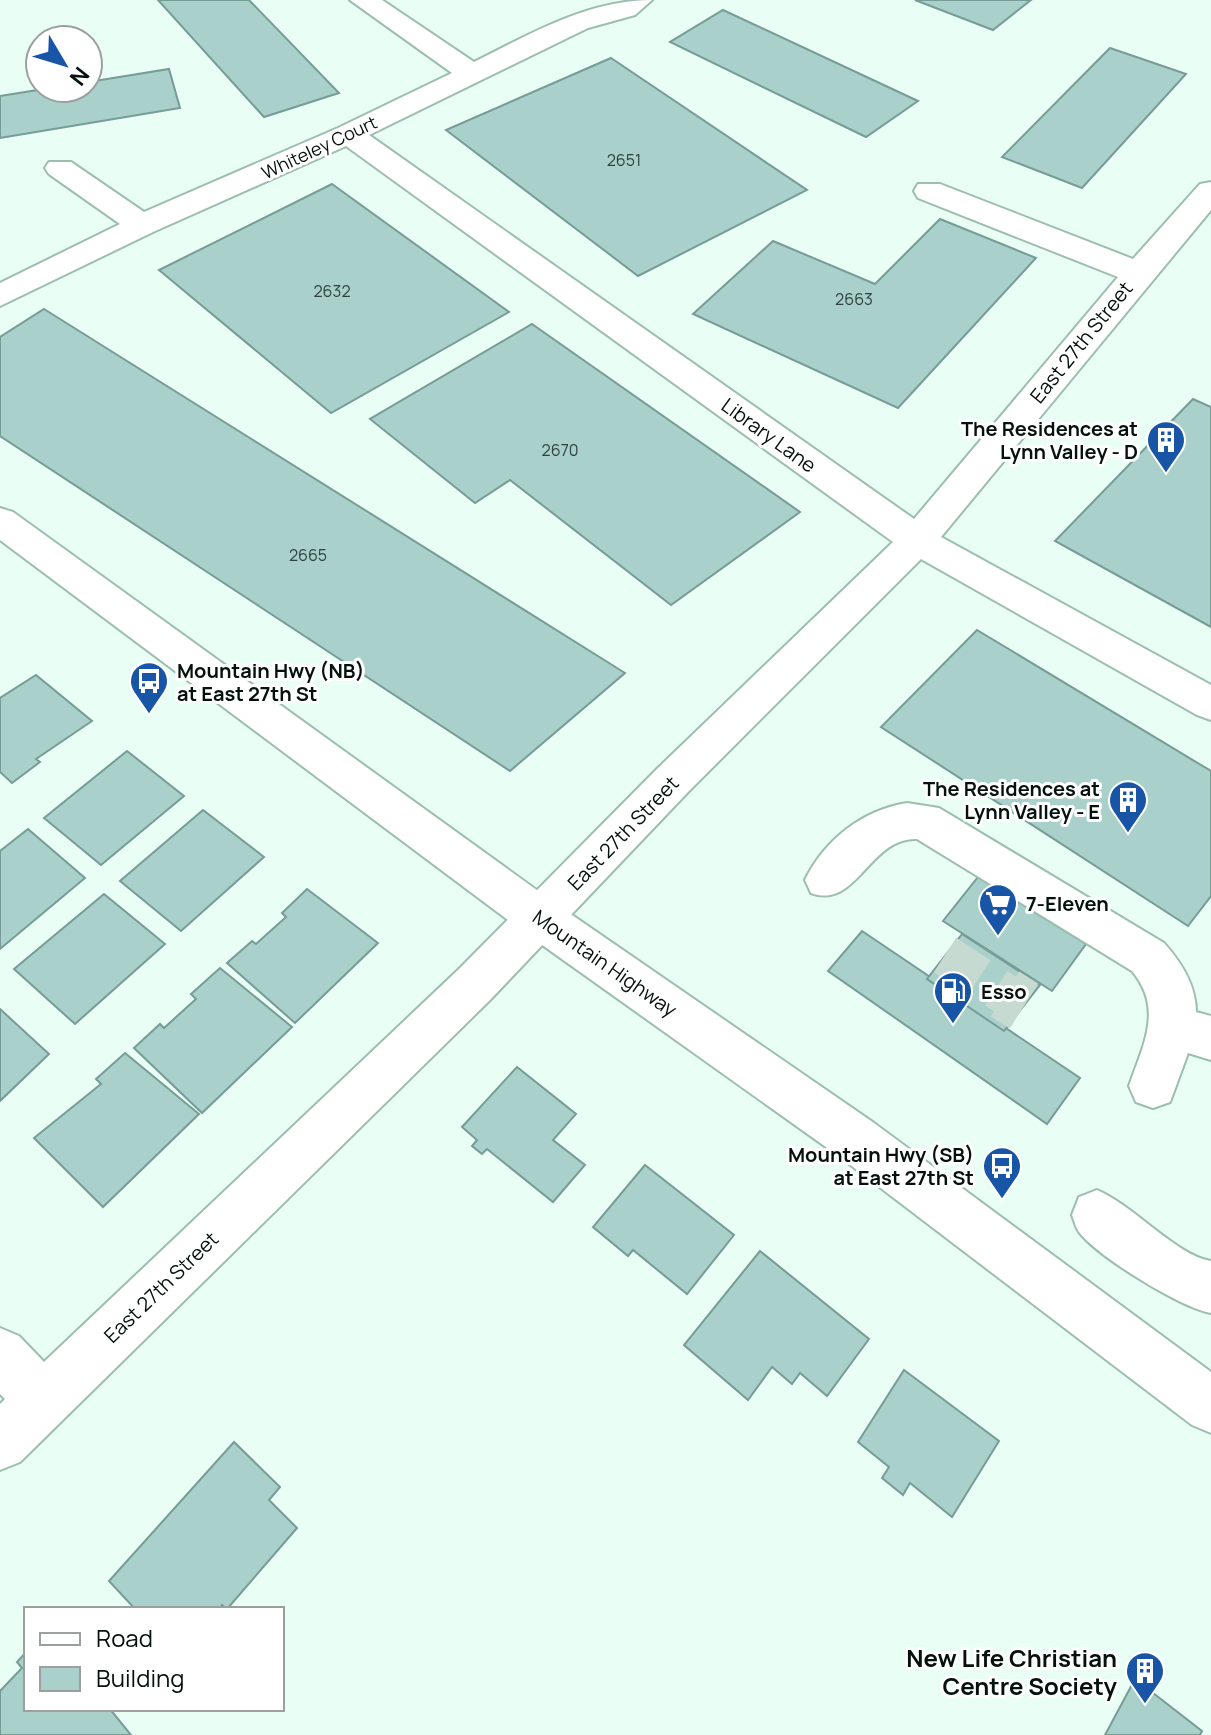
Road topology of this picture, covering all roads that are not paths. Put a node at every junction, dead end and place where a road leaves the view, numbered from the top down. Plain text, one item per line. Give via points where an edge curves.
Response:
1 (364, 0) edge
2 (638, 0) edge
3 (471, 73) junction
4 (348, 134) junction
5 (60, 168) dead end
6 (929, 191) dead end
7 (1210, 195) edge
8 (142, 225) junction
9 (1138, 273) junction
10 (4, 288) edge
11 (0, 521) edge
12 (917, 540) junction
13 (1211, 704) edge
14 (827, 880) dead end
15 (540, 918) junction
16 (1192, 1032) edge
17 (1153, 1086) dead end
18 (1097, 1215) dead end
19 (1211, 1287) edge
20 (0, 1355) edge
21 (43, 1400) junction
22 (1211, 1406) edge
23 (0, 1442) edge

1 - 3 street
2 - 3 street, Whiteley Court
3 - 4 street, Whiteley Court
4 - 8 street, Whiteley Court
4 - 12 street, Library Lane
5 - 8 street
6 - 9 street
7 - 9 street, East 27th Street
8 - 10 street, Whiteley Court
9 - 12 street, East 27th Street
11 - 15 street, Mountain Highway
12 - 13 street, Library Lane
12 - 15 street, East 27th Street
14 - 16 street via 883,825 901,818 924,821 1148,957 1165,974
15 - 21 street, East 27th Street
15 - 22 street, Mountain Highway via 857,1140
16 - 17 street
18 - 19 street via 1184,1276
20 - 21 street
21 - 23 street, East 27th Street

